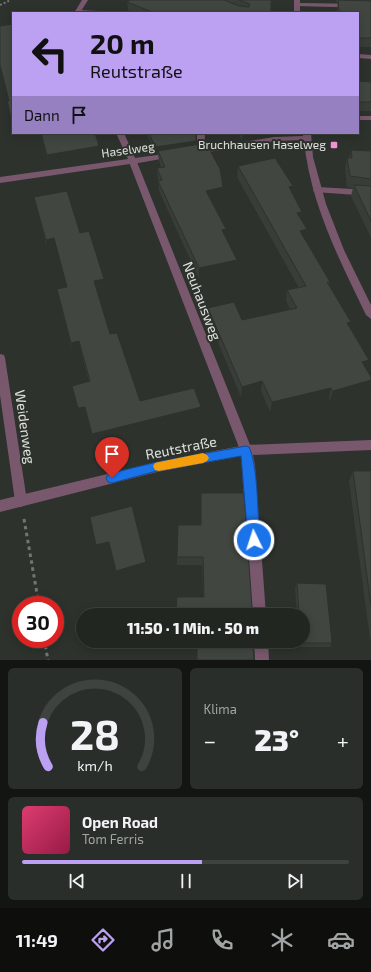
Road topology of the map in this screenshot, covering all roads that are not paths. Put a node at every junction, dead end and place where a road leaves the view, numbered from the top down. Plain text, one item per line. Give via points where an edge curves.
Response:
1 (85, 0) edge
2 (297, 2) edge
3 (371, 6) edge
4 (77, 12) edge
5 (359, 56) edge
6 (371, 57) edge
7 (359, 118) edge
8 (371, 118) edge
9 (120, 134) edge
10 (201, 134) edge
11 (307, 135) edge
12 (201, 151) junction
13 (133, 162) junction
14 (0, 180) edge
15 (317, 190) junction
16 (371, 193) edge
17 (371, 315) edge
18 (0, 358) edge
19 (371, 445) edge
20 (246, 450) junction
21 (20, 501) junction
22 (0, 506) edge
23 (258, 608) edge
24 (261, 648) edge
25 (262, 660) edge

1 - 4 street
2 - 3 street
5 - 6 street
7 - 8 street
9 - 13 street, Neuhausweg
10 - 12 street
11 - 12 street, Haselweg
11 - 15 street
12 - 13 street, Haselweg
13 - 14 street, Haselweg
13 - 20 street, Neuhausweg
15 - 16 street
15 - 17 street via 340,251
18 - 21 street, Weidenweg
19 - 20 street, Reutstraße
20 - 21 street, Reutstraße via 157,467
20 - 23 street, Neuhausweg
21 - 22 street, Reutstraße
24 - 25 street

